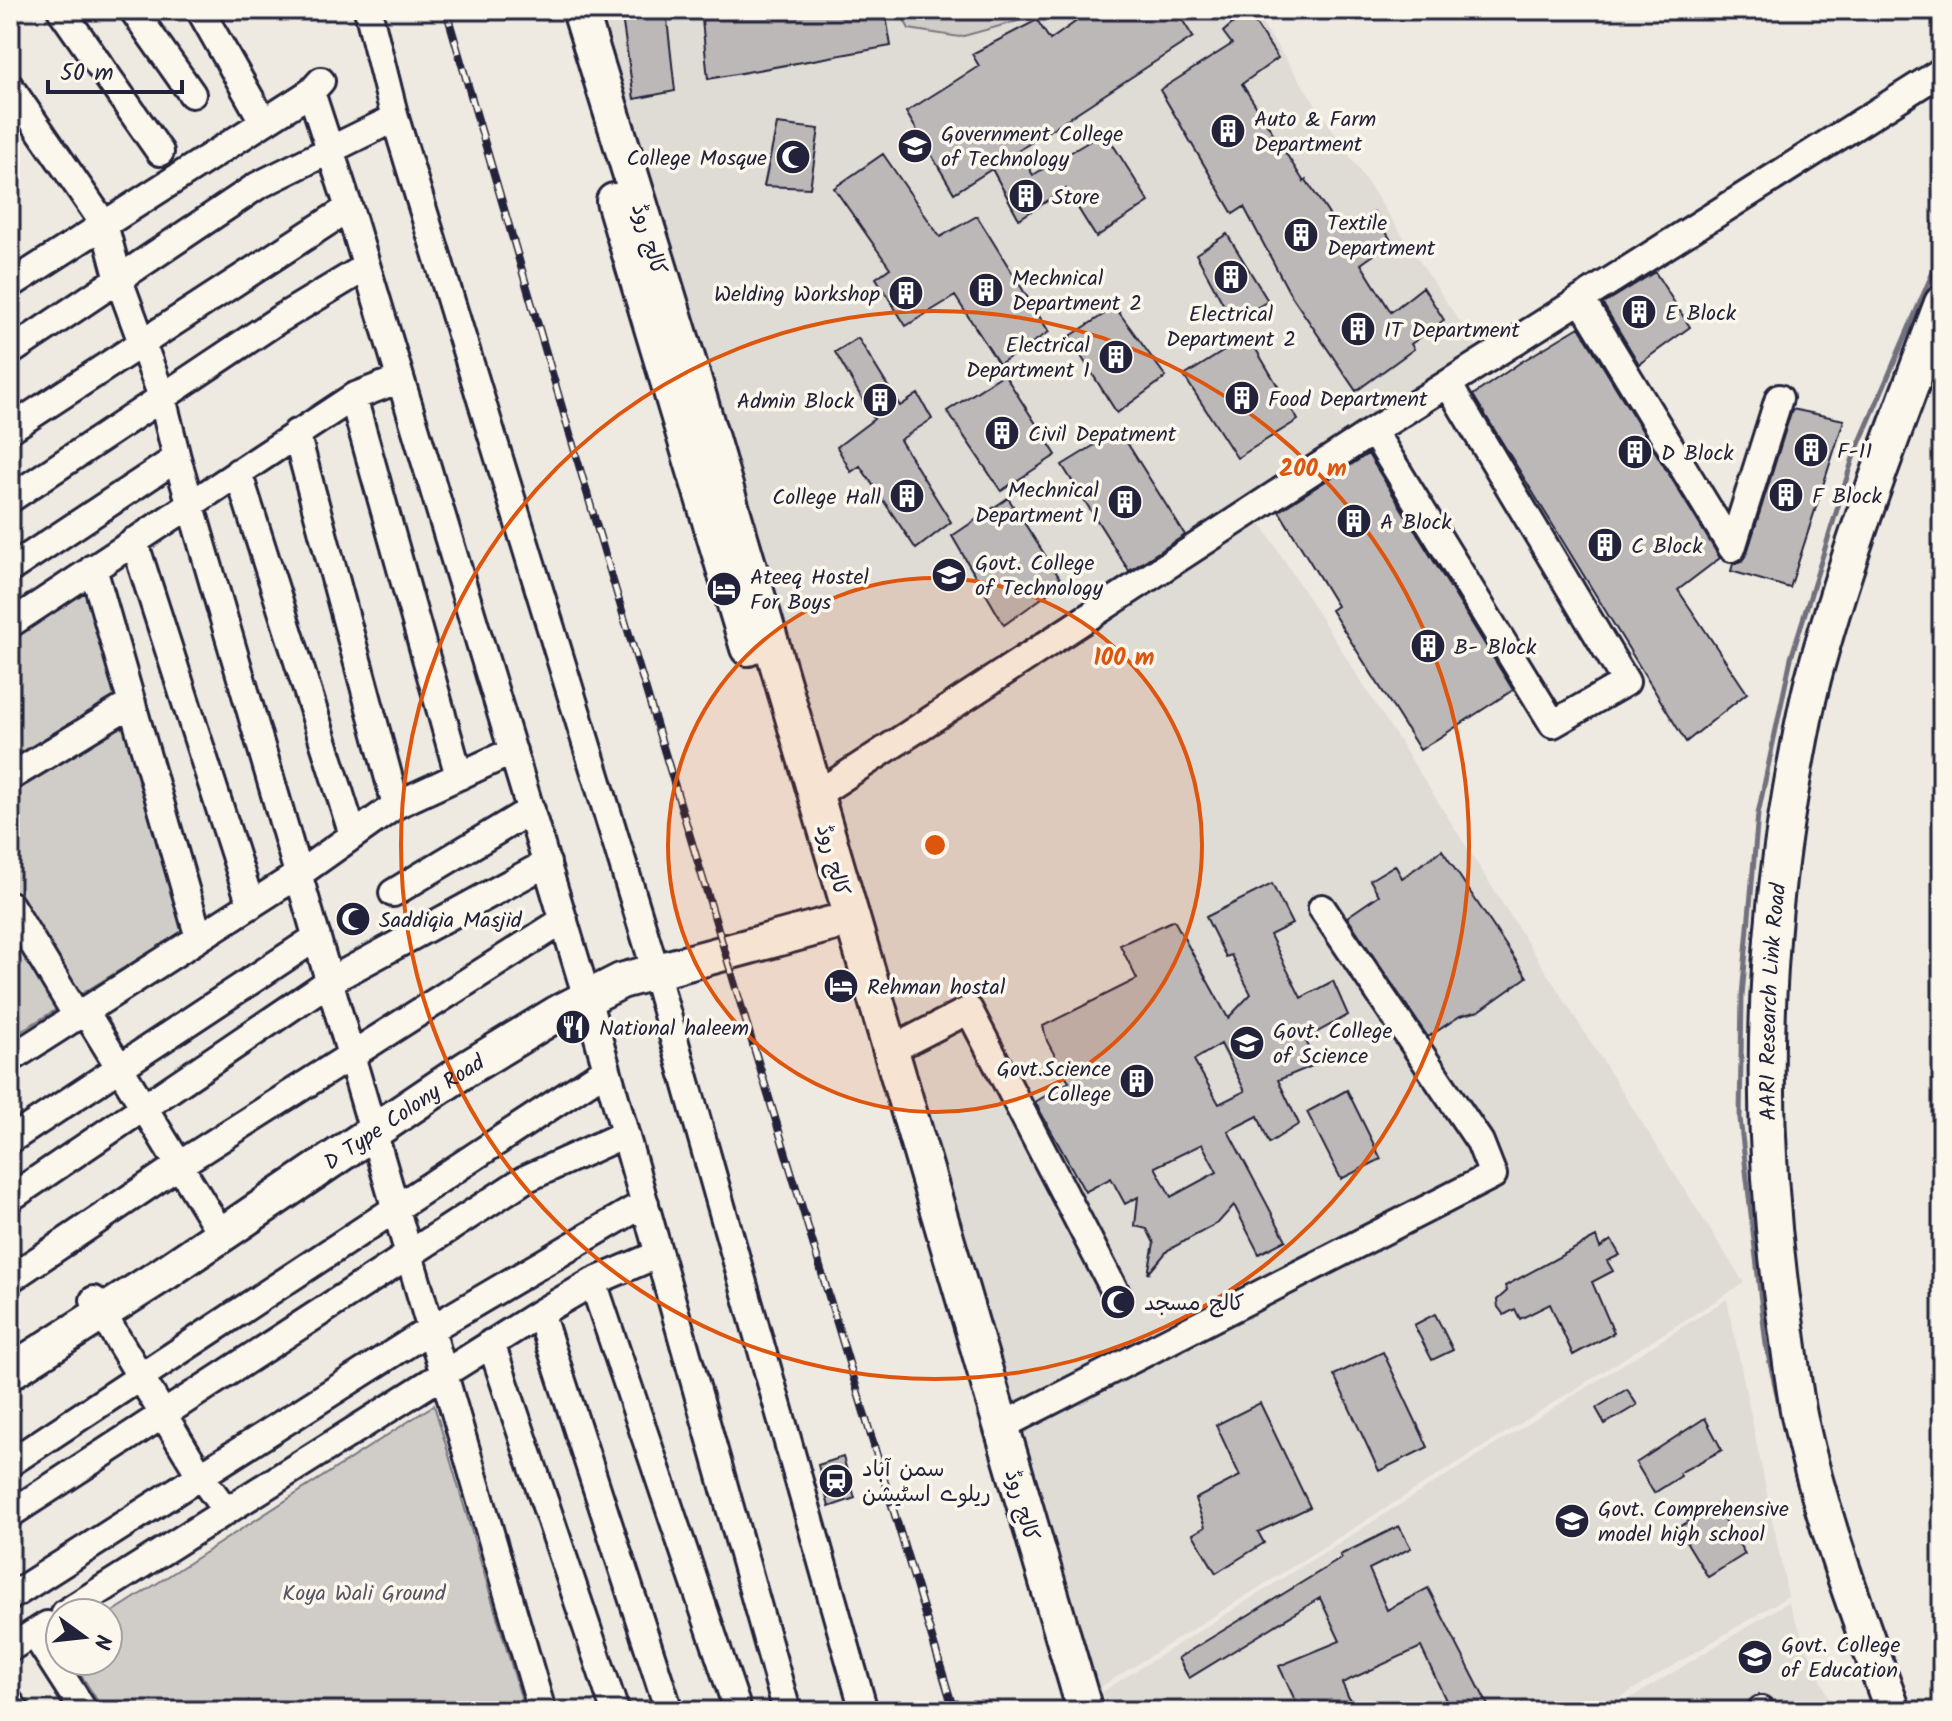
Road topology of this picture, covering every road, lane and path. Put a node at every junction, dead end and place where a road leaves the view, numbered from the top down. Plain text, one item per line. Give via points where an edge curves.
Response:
1 (61, 10) edge
2 (133, 10) edge
3 (200, 10) edge
4 (368, 10) edge
5 (557, 10) edge
6 (580, 10) edge
7 (1942, 71) edge
8 (10, 87) edge
9 (192, 94) dead end
10 (395, 118) junction
11 (263, 121) junction
12 (330, 148) junction
13 (160, 152) dead end
14 (349, 208) junction
15 (104, 224) junction
16 (366, 267) junction
17 (119, 280) junction
18 (10, 285) edge
19 (1582, 301) junction
20 (1942, 303) edge
21 (142, 342) junction
22 (10, 352) edge
23 (400, 379) junction
24 (1448, 384) junction
25 (162, 397) junction
26 (353, 397) junction
27 (1779, 398) dead end
28 (10, 429) edge
29 (1373, 431) junction
30 (296, 433) junction
31 (177, 458) junction
32 (238, 472) junction
33 (10, 499) edge
34 (190, 503) junction
35 (134, 541) junction
36 (93, 568) junction
37 (10, 569) edge
38 (10, 624) edge
39 (132, 703) junction
40 (513, 751) junction
41 (459, 776) junction
42 (10, 777) edge
43 (816, 795) junction
44 (396, 805) junction
45 (531, 810) junction
46 (353, 835) junction
47 (547, 863) junction
48 (299, 874) junction
49 (393, 893) dead end
50 (10, 905) edge
51 (251, 905) junction
52 (1322, 908) dead end
53 (829, 918) junction
54 (564, 920) junction
55 (317, 937) junction
56 (199, 938) junction
57 (654, 966) junction
58 (330, 981) junction
59 (586, 992) junction
60 (81, 1014) junction
61 (889, 1051) junction
62 (351, 1054) junction
63 (10, 1059) edge
64 (118, 1068) junction
65 (607, 1069) junction
66 (144, 1108) junction
67 (372, 1125) junction
68 (625, 1134) junction
69 (10, 1140) edge
70 (179, 1165) junction
71 (10, 1198) edge
72 (645, 1203) junction
73 (396, 1209) junction
74 (214, 1222) junction
75 (659, 1254) junction
76 (410, 1255) junction
77 (10, 1279) edge
78 (593, 1282) junction
79 (1115, 1291) dead end
80 (98, 1307) junction
81 (540, 1313) junction
82 (431, 1329) junction
83 (491, 1343) junction
84 (10, 1355) edge
85 (444, 1371) junction
86 (10, 1372) edge
87 (142, 1376) junction
88 (165, 1414) junction
89 (1000, 1427) junction
90 (10, 1463) edge
91 (200, 1475) junction
92 (226, 1511) junction
93 (10, 1514) edge
94 (10, 1597) edge
95 (90, 1597) edge
96 (44, 1627) edge
97 (34, 1633) junction
98 (10, 1648) edge
99 (10, 1703) edge
100 (782, 1709) edge
101 (16, 1711) edge
102 (84, 1711) edge
103 (542, 1711) edge
104 (615, 1711) edge
105 (669, 1711) edge
106 (738, 1711) edge
107 (864, 1711) edge
108 (1062, 1711) edge
109 (1085, 1711) edge
110 (1893, 1711) edge

1 - 13 street
2 - 9 street
3 - 11 street
4 - 10 street
5 - 53 main road, کالج روڈ
6 - 43 main road, کالج روڈ
7 - 19 street
8 - 15 street
10 - 12 street
10 - 57 street
11 - 12 street via 317,85
11 - 15 street
12 - 14 street
12 - 17 street via 257,186
14 - 16 street
14 - 21 street
15 - 17 street
15 - 18 street
16 - 23 street
16 - 25 street
17 - 21 street
17 - 22 street
19 - 24 street
19 - 27 street via 1732,548
20 - 110 main road, AARI Research Link Road via 1892,434 1815,670 1783,836 1768,998 1768,1164 1778,1276 1800,1417 1835,1548
21 - 25 street
21 - 28 street
23 - 26 street
23 - 40 street
24 - 29 street
24 - 29 street via 1626,682 1553,724
25 - 31 street
25 - 33 street
26 - 30 street
26 - 41 street
29 - 43 street
30 - 32 street
30 - 44 street
31 - 34 street
31 - 37 street
32 - 34 street
32 - 46 street
34 - 35 street
34 - 48 street
35 - 36 street
35 - 51 street
36 - 38 street
36 - 39 street
39 - 42 street
39 - 56 street
40 - 41 street
40 - 45 street
41 - 44 street
43 - 61 main road, کالج روڈ
44 - 46 street
45 - 47 street
45 - 49 street
46 - 48 street
47 - 54 street
47 - 58 street
48 - 51 street
48 - 55 street
50 - 60 street
51 - 56 street
52 - 89 street via 1480,1142 1493,1175
53 - 57 main road, D Type Colony Road
53 - 108 main road, کالج روڈ
54 - 59 street
54 - 62 street
55 - 58 street
55 - 64 street
56 - 60 street
57 - 59 main road, D Type Colony Road
57 - 107 street
58 - 62 street
58 - 66 street
59 - 65 street
59 - 67 main road, D Type Colony Road via 495,1033
60 - 63 street
60 - 64 street
61 - 79 street via 969,1010
61 - 89 main road, کالج روڈ
62 - 67 street
62 - 70 street
64 - 66 street
64 - 69 street
65 - 68 street
65 - 73 street
66 - 70 street
66 - 71 street
67 - 73 street
67 - 74 main road, D Type Colony Road
67 - 80 main road, D Type Colony Road
68 - 72 street
68 - 76 street via 525,1179
70 - 74 street
70 - 77 street
72 - 75 street
72 - 82 street
73 - 76 street
73 - 87 street
74 - 80 main road, D Type Colony Road
75 - 78 street
75 - 100 street
76 - 82 street
76 - 88 street
78 - 81 street
78 - 106 street
80 - 84 main road, D Type Colony Road
80 - 86 main road, D Type Colony Road
80 - 87 street
81 - 83 street
81 - 105 street
82 - 85 street
82 - 91 street
83 - 85 street
83 - 104 street
85 - 92 street
85 - 103 street
87 - 88 street
87 - 90 street
88 - 91 street
88 - 93 street
89 - 109 main road, کالج روڈ
91 - 92 street
91 - 94 street
92 - 95 street
96 - 97 street
97 - 98 street
97 - 102 street
99 - 101 street

